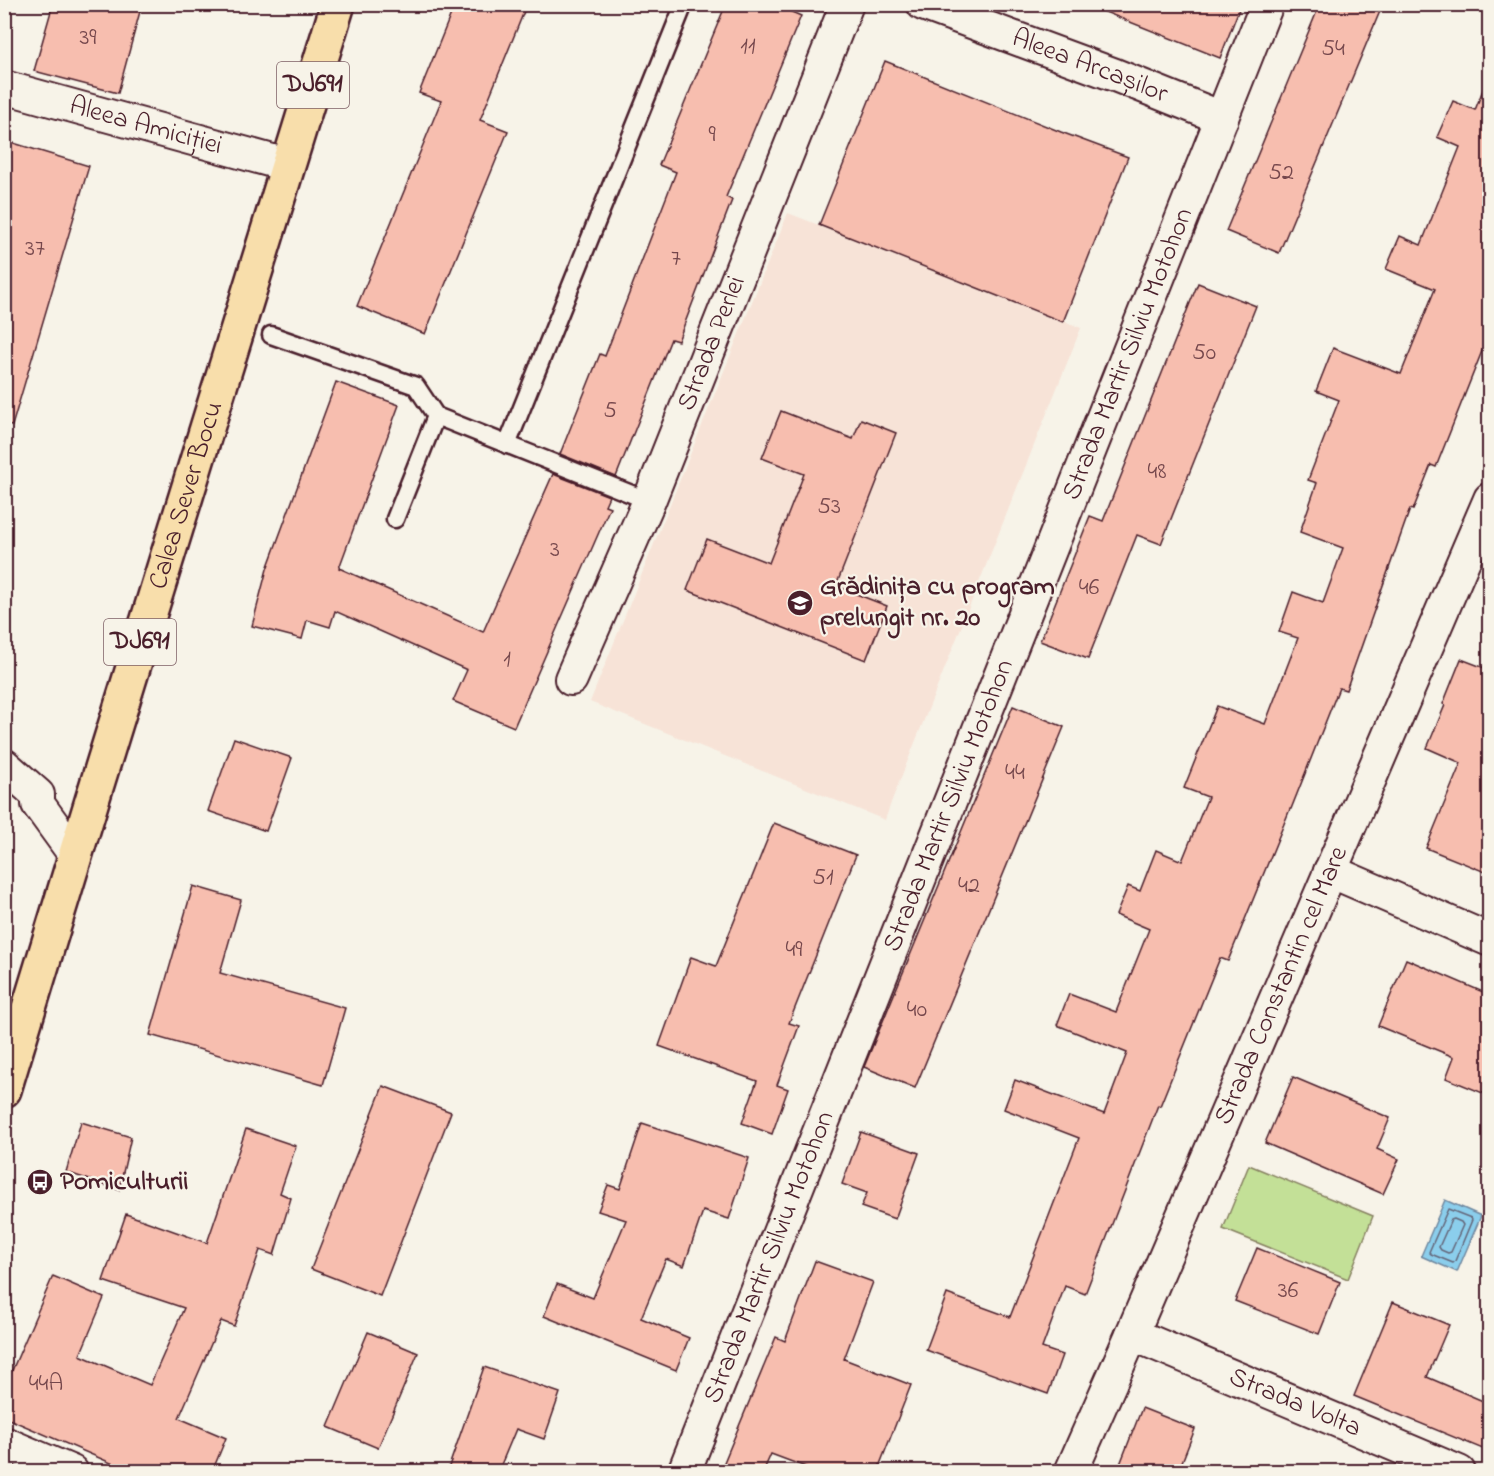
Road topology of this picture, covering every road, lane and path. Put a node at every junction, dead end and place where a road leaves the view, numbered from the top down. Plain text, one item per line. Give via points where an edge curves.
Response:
1 (338, 4) edge
2 (684, 4) edge
3 (848, 4) edge
4 (923, 4) edge
5 (1267, 4) edge
6 (4, 87) edge
7 (1222, 118) junction
8 (288, 165) junction
9 (272, 335) dead end
10 (436, 416) junction
11 (507, 445) junction
12 (1490, 498) edge
13 (649, 501) junction
14 (395, 519) dead end
15 (571, 679) dead end
16 (4, 765) edge
17 (75, 855) junction
18 (1330, 871) junction
19 (1490, 940) edge
20 (11, 1049) edge
21 (4, 1090) edge
22 (1132, 1334) junction
23 (4, 1443) edge
24 (72, 1472) edge
25 (684, 1472) edge
26 (1071, 1472) edge
27 (1459, 1472) edge

1 - 8 main road, Calea Sever Bocu / DJ691
2 - 11 lane
3 - 13 street, Strada Perlei
4 - 7 street, Aleea Arcașilor
5 - 7 street, Strada Martir Silviu Motohon
6 - 8 street, Aleea Amiciției
7 - 25 street, Strada Martir Silviu Motohon
8 - 17 main road, Calea Sever Bocu / DJ691
9 - 10 lane via 416,386
10 - 11 lane
10 - 14 lane
11 - 13 lane
12 - 18 street, Strada Constantin cel Mare
13 - 15 street, Strada Perlei
16 - 17 street via 38,795 38,804
17 - 20 main road, Calea Sever Bocu / DJ691
18 - 19 street
18 - 22 street, Strada Constantin cel Mare
20 - 21 main road, Calea Sever Bocu / DJ691
22 - 26 street, Strada Constantin cel Mare
22 - 27 street, Strada Volta
23 - 24 street

